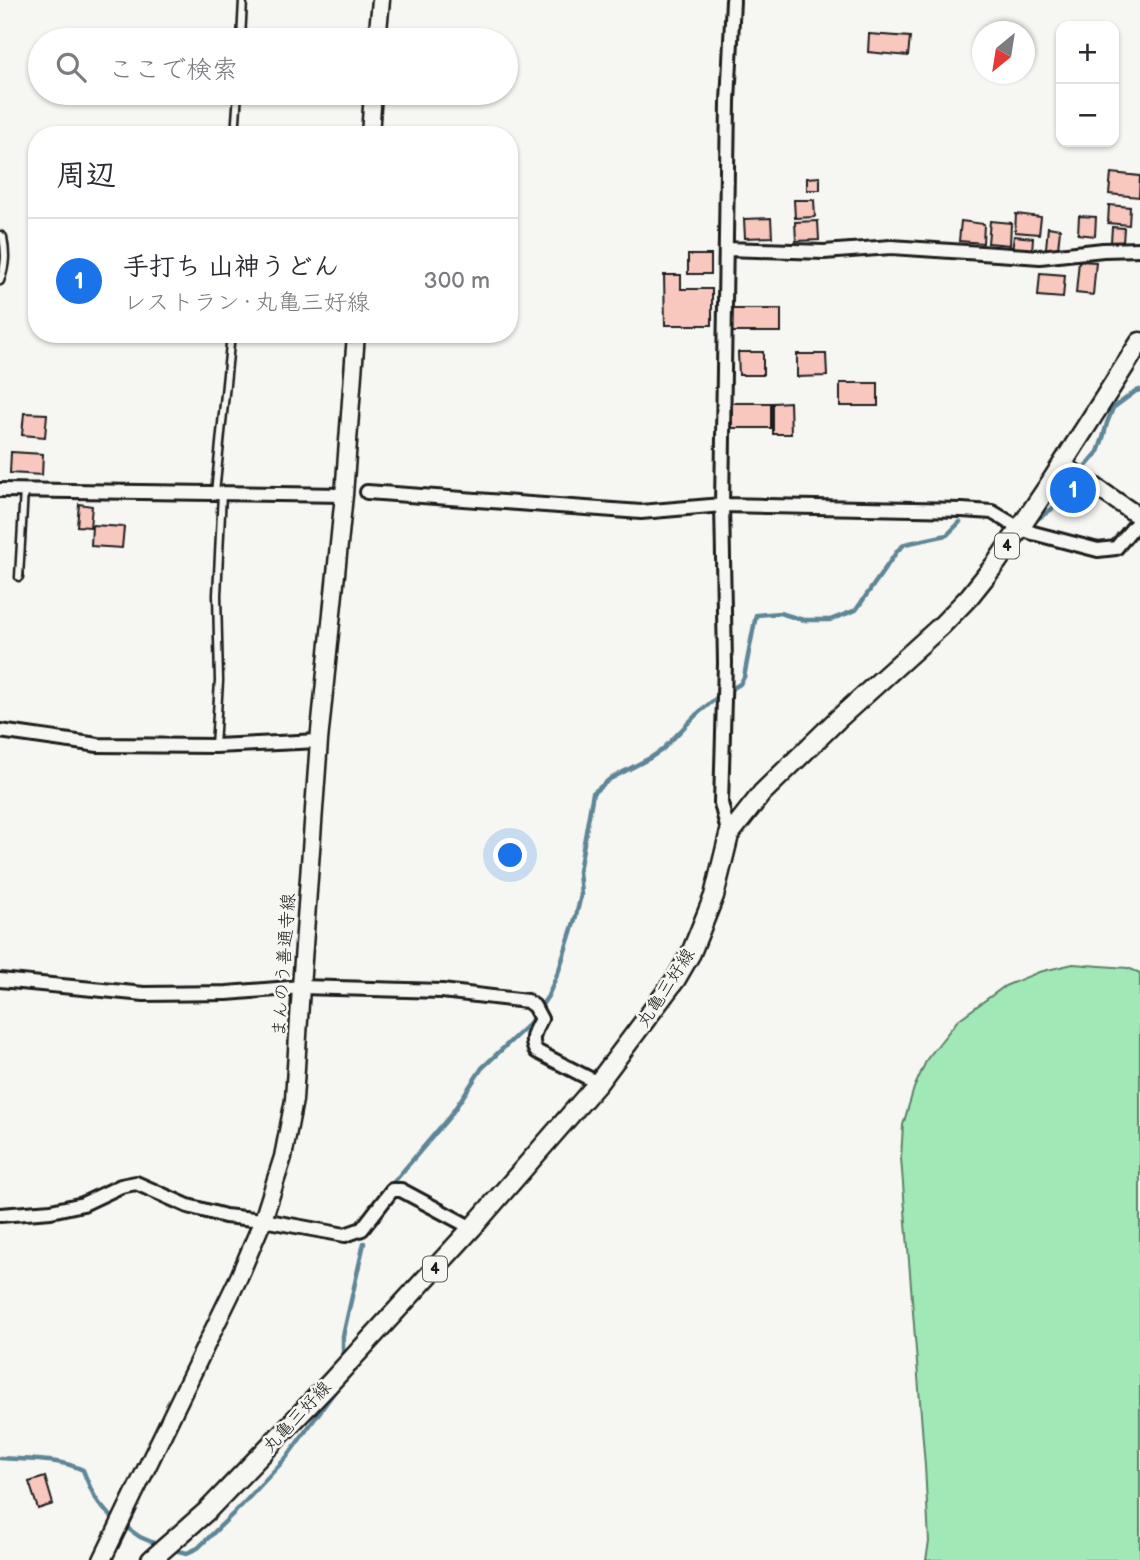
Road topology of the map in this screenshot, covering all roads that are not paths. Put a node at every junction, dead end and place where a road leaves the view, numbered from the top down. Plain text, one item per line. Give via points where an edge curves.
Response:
1 (243, 0) edge
2 (381, 0) edge
3 (733, 0) edge
4 (242, 28) edge
5 (378, 28) edge
6 (237, 105) edge
7 (372, 105) edge
8 (236, 126) edge
9 (371, 126) edge
10 (0, 235) edge
11 (726, 249) junction
12 (1140, 249) edge
13 (0, 281) edge
14 (1140, 342) edge
15 (230, 343) edge
16 (355, 343) edge
17 (1066, 467) junction
18 (0, 490) edge
19 (24, 490) junction
20 (367, 492) dead end
21 (218, 493) junction
22 (344, 495) junction
23 (722, 505) junction
24 (1140, 518) edge
25 (1019, 528) junction
26 (19, 577) dead end
27 (0, 731) edge
28 (319, 741) junction
29 (215, 746) junction
30 (729, 835) junction
31 (0, 980) edge
32 (301, 987) junction
33 (598, 1083) junction
34 (0, 1215) edge
35 (263, 1220) junction
36 (472, 1228) junction
37 (102, 1560) edge
38 (151, 1560) edge

1 - 4 lane
2 - 5 main road
3 - 11 street
6 - 8 lane
7 - 9 main road
10 - 13 lane via 6,253
11 - 12 street via 824,252 891,247 1040,257
11 - 23 street
14 - 17 main road, 丸亀三好線 / 4
15 - 21 lane
16 - 22 main road, まんのう善通寺線
17 - 24 main road
17 - 25 main road, 丸亀三好線 / 4
18 - 19 street
19 - 21 street
19 - 26 lane
20 - 23 street via 641,512
21 - 22 street
21 - 29 lane
22 - 28 main road, まんのう善通寺線
23 - 25 street via 992,512
23 - 30 street via 725,682 721,803
24 - 25 street via 1116,548 1098,550
25 - 30 main road, 丸亀三好線 / 4 via 969,597 762,793
27 - 29 street via 98,745
28 - 29 street
28 - 32 main road, まんのう善通寺線
30 - 33 main road, 丸亀三好線 / 4 via 714,896 691,953
31 - 32 street via 144,994
32 - 33 street via 442,991 527,1001 541,1019 532,1044 536,1051
32 - 35 main road, まんのう善通寺線 via 294,1100 283,1157
33 - 36 main road, 丸亀三好線 / 4
34 - 35 street via 51,1212 136,1183 188,1206
35 - 36 street via 345,1235 362,1229 392,1190 401,1190
35 - 37 main road, まんのう善通寺線
36 - 38 main road, 丸亀三好線 / 4 via 216,1502

